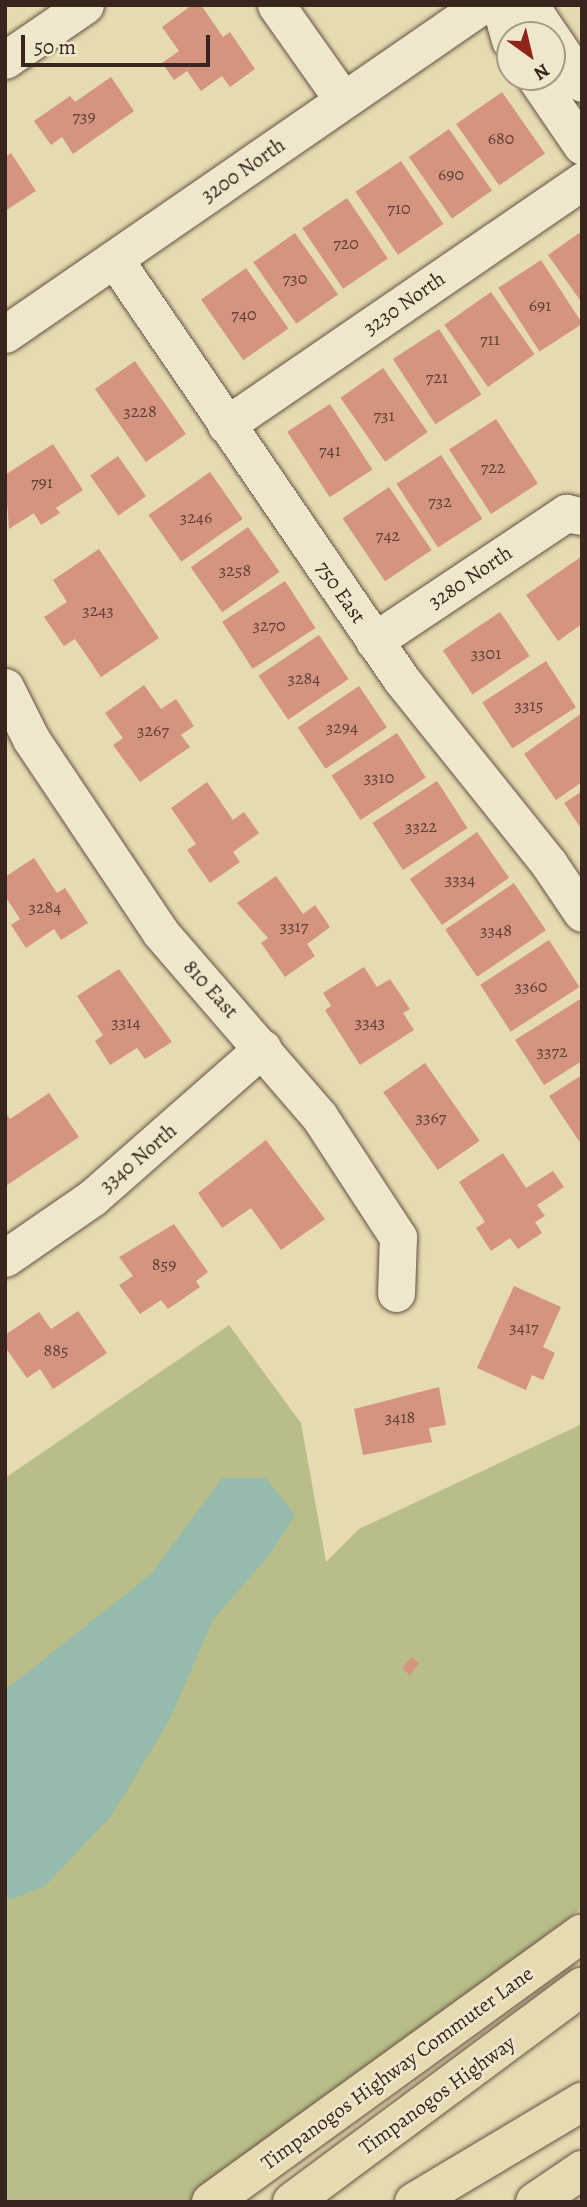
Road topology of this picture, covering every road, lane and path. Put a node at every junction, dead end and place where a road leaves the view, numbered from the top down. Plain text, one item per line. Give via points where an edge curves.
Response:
1 (85, 5) edge
2 (276, 5) edge
3 (482, 5) edge
4 (517, 5) edge
5 (540, 21) edge
6 (566, 59) edge
7 (5, 60) edge
8 (582, 83) edge
9 (545, 91) edge
10 (343, 100) junction
11 (582, 146) edge
12 (582, 181) edge
13 (115, 260) junction
14 (5, 334) edge
15 (226, 425) junction
16 (574, 515) edge
17 (374, 640) junction
18 (5, 687) edge
19 (582, 913) edge
20 (263, 1048) junction
21 (5, 1258) edge
22 (396, 1293) dead end
23 (582, 1933) edge
24 (582, 1987) edge
25 (582, 2102) edge
26 (582, 2170) edge
27 (211, 2202) edge
28 (292, 2202) edge
29 (414, 2202) edge
30 (535, 2202) edge

1 - 7 street
2 - 10 street
3 - 10 street, 3200 North
4 - 5 street
6 - 8 street
9 - 11 street
10 - 13 street, 3200 North
12 - 15 street, 3230 North
13 - 14 street, 3200 North
13 - 15 street, 750 East
15 - 17 street, 750 East
16 - 17 street, 3280 North
17 - 19 street, 750 East
18 - 20 street, 810 East via 31,739 160,932
20 - 21 street, 3340 North via 92,1198
20 - 22 street, 810 East via 319,1116 398,1237
23 - 27 main road, Timpanogos Highway Commuter Lane
24 - 28 main road, Timpanogos Highway
25 - 29 main road
26 - 30 main road

